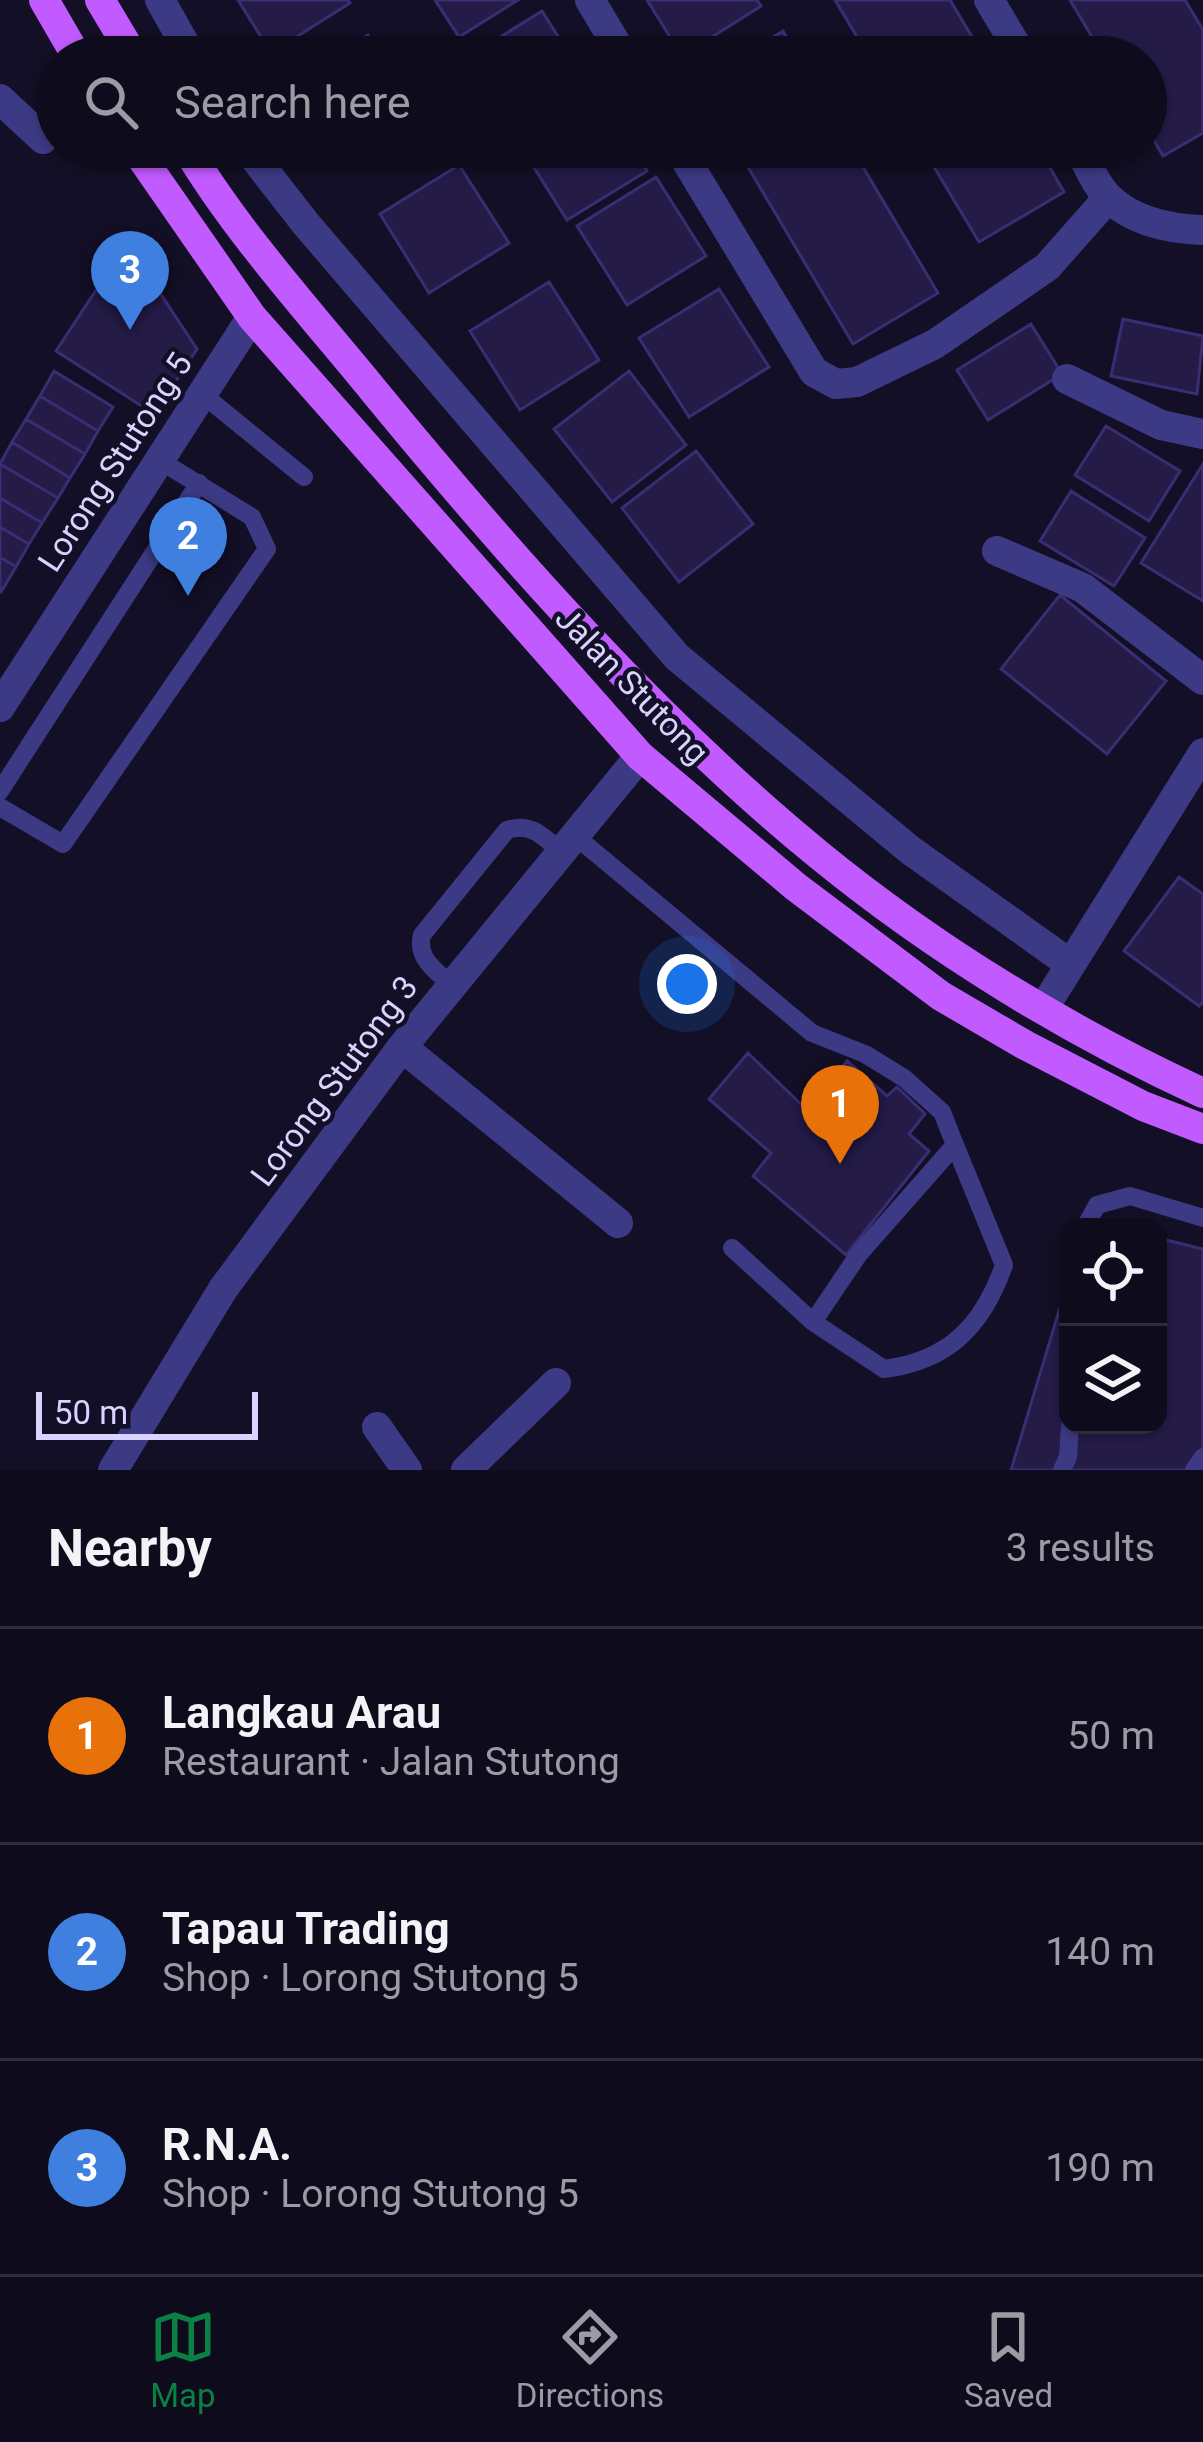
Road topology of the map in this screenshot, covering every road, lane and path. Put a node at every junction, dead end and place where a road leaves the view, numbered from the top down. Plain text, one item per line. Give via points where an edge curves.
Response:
1 (44, 0) edge
2 (100, 0) edge
3 (160, 0) edge
4 (590, 0) edge
5 (989, 0) edge
6 (65, 36) edge
7 (121, 36) edge
8 (180, 36) edge
9 (611, 36) edge
10 (1010, 36) edge
11 (0, 98) edge
12 (36, 132) edge
13 (149, 168) edge
14 (201, 168) edge
15 (262, 168) edge
16 (691, 168) edge
17 (1090, 168) edge
18 (1108, 198) junction
19 (1203, 230) edge
20 (252, 317) junction
21 (1066, 379) dead end
22 (202, 394) junction
23 (1203, 434) edge
24 (159, 460) junction
25 (304, 477) dead end
26 (199, 483) junction
27 (998, 551) dead end
28 (1203, 680) edge
29 (0, 706) edge
30 (1203, 753) edge
31 (640, 756) junction
32 (0, 791) edge
33 (0, 807) edge
34 (567, 843) junction
35 (1070, 964) junction
36 (452, 986) junction
37 (1043, 1009) junction
38 (402, 1047) junction
39 (1203, 1093) edge
40 (1203, 1113) edge
41 (1203, 1130) edge
42 (955, 1144) junction
43 (1090, 1218) edge
44 (1203, 1218) edge
45 (618, 1223) dead end
46 (732, 1248) dead end
47 (813, 1322) junction
48 (556, 1383) dead end
49 (377, 1426) dead end
50 (1069, 1434) edge
51 (1203, 1456) edge
52 (112, 1470) edge
53 (407, 1470) edge
54 (466, 1470) edge
55 (1062, 1470) edge
56 (1194, 1470) edge

1 - 6 main road
2 - 7 main road
3 - 8 street
4 - 9 street
5 - 10 street
11 - 12 street
13 - 20 main road, Jalan Stutong
14 - 37 main road, Jalan Stutong via 413,438 664,716 819,855
15 - 35 street via 677,657 910,850
16 - 18 street via 814,372 836,383 857,382 935,344 1047,267
17 - 18 street
18 - 19 street via 1139,218
20 - 22 street, Lorong Stutong 5
20 - 31 main road, Jalan Stutong
21 - 23 street via 1161,425
22 - 24 street, Lorong Stutong 5
22 - 25 lane
24 - 26 lane
24 - 29 street, Lorong Stutong 5
26 - 32 lane
26 - 33 lane via 252,517 268,549 257,567 63,844
27 - 28 street via 1083,589
30 - 35 street
31 - 34 street, Lorong Stutong 3
31 - 41 main road, Jalan Stutong via 941,996
34 - 36 street, Lorong Stutong 3
34 - 36 lane via 521,825 507,830 436,917 419,948
34 - 42 lane via 812,1033 904,1078 942,1112
35 - 37 street
36 - 38 street, Lorong Stutong 3
37 - 39 main road, Jalan Stutong
37 - 40 main road via 1043,1031 1058,1041
38 - 45 street
38 - 52 street, Lorong Stutong 3 via 223,1289
42 - 47 lane
42 - 47 lane via 1004,1265 968,1334 913,1365 884,1369
43 - 44 lane via 1097,1205 1130,1196
46 - 47 lane
48 - 54 street
49 - 53 street
50 - 55 lane
51 - 56 lane

